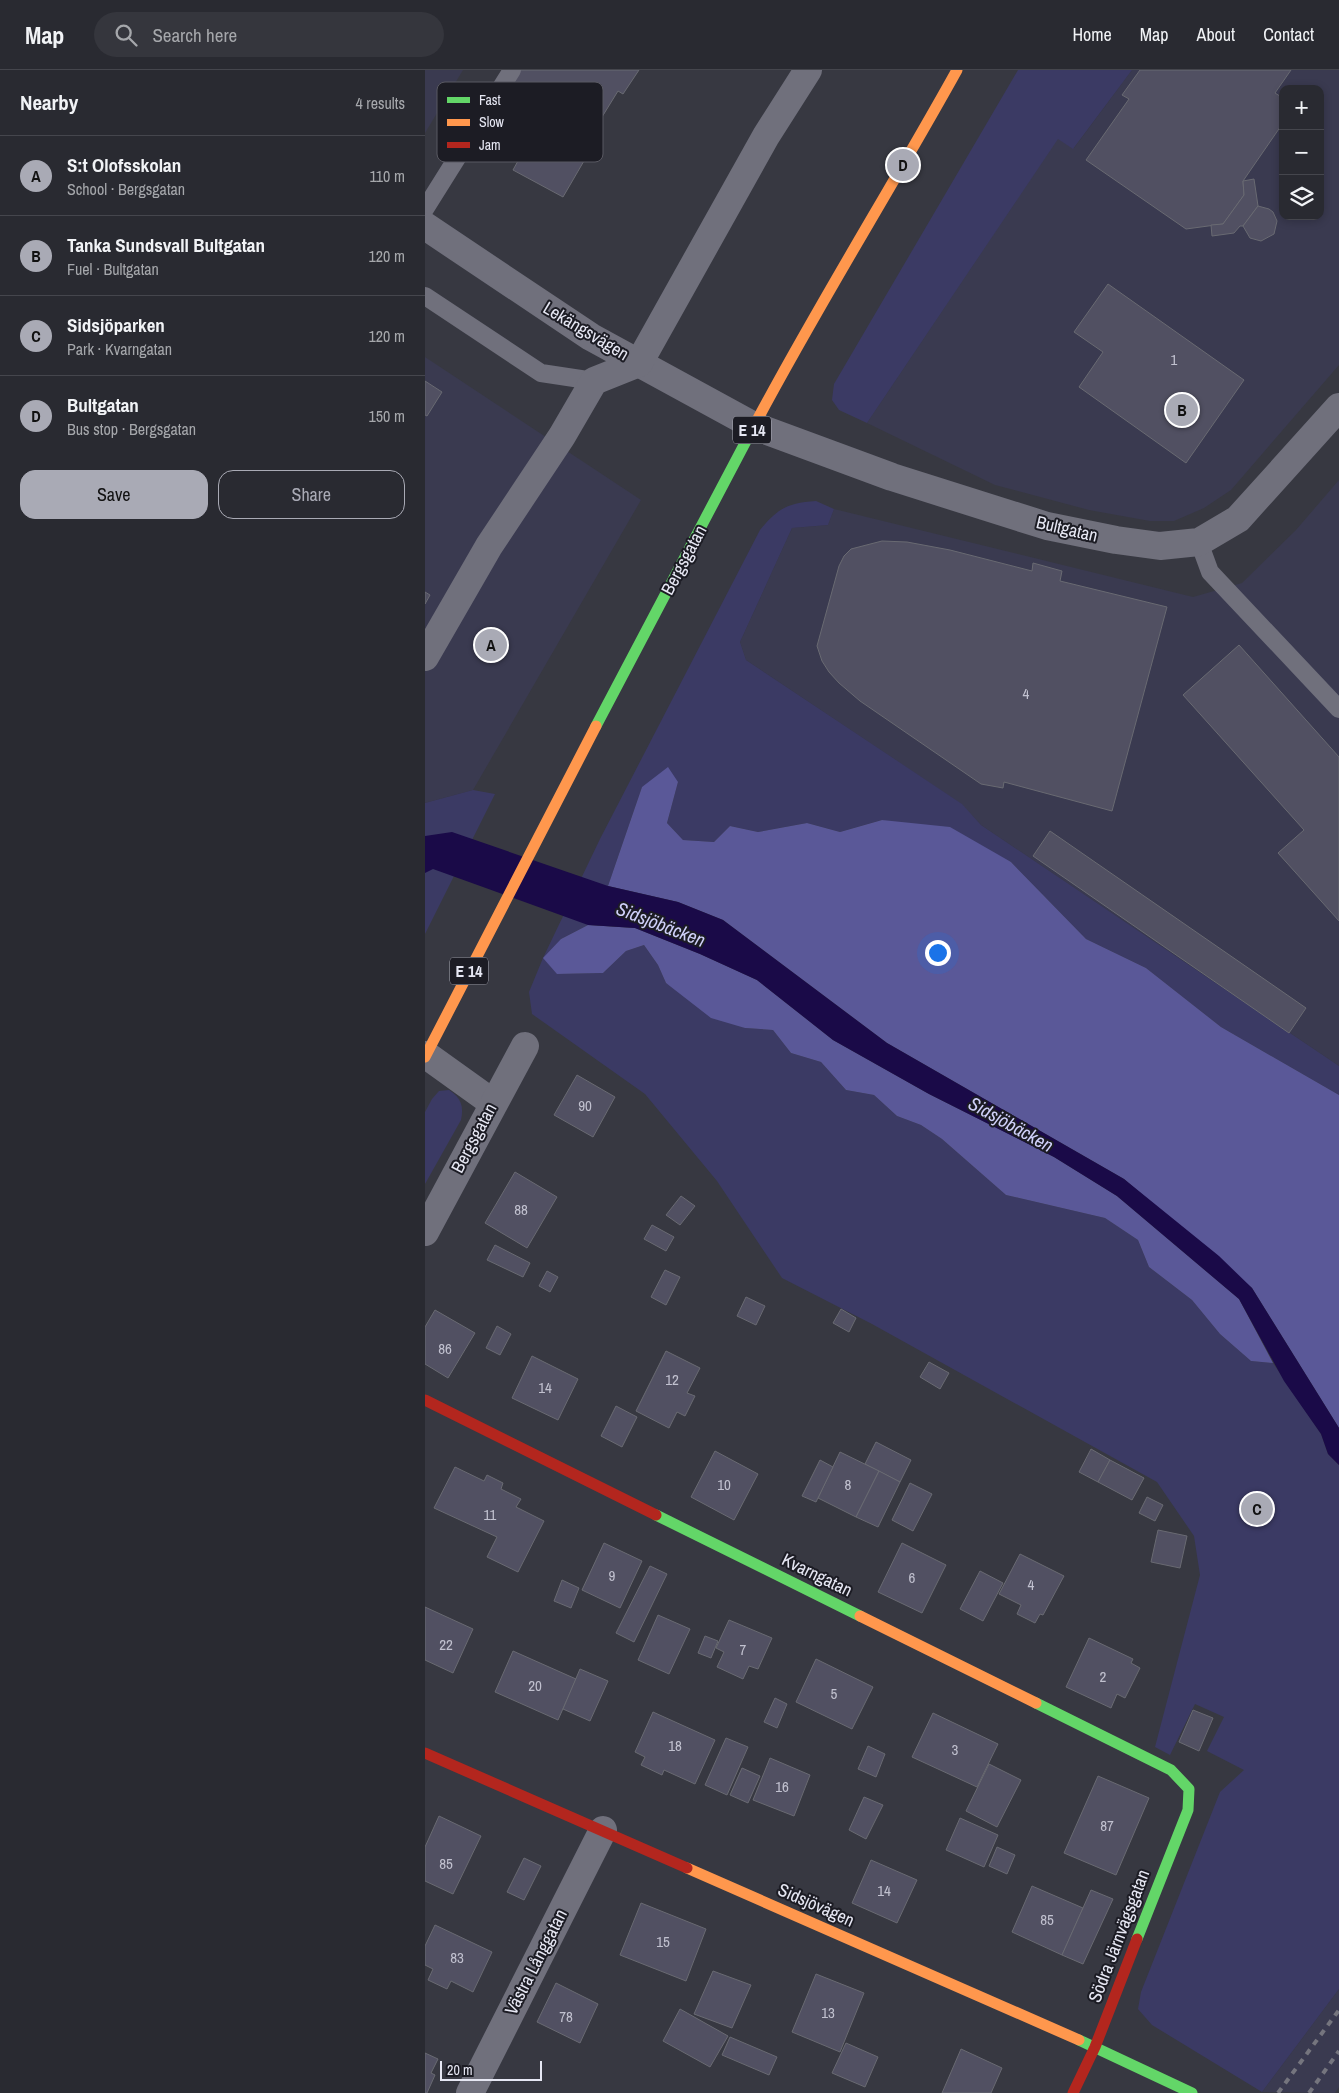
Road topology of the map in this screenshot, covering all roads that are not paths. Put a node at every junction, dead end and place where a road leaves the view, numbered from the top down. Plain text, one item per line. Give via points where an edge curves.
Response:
1 (512, 70) edge
2 (808, 70) edge
3 (957, 70) edge
4 (504, 82) edge
5 (454, 162) edge
6 (425, 209) edge
7 (425, 226) edge
8 (425, 296) edge
9 (639, 363) junction
10 (594, 380) junction
11 (1339, 407) edge
12 (754, 426) junction
13 (1199, 542) junction
14 (425, 657) edge
15 (1339, 709) edge
16 (525, 1046) dead end
17 (426, 1056) edge
18 (493, 1103) junction
19 (425, 1232) edge
20 (425, 1400) edge
21 (425, 1753) edge
22 (1189, 1789) joint
23 (603, 1830) junction
24 (1095, 2047) junction
25 (470, 2093) edge
26 (1073, 2093) edge
27 (1192, 2093) edge

1 - 4 lane
2 - 9 street via 766,136
3 - 12 main road, Bergsgatan / E 14
5 - 6 lane
7 - 9 street, Lekängsvägen via 591,337
8 - 10 lane via 541,373
9 - 10 street
9 - 12 street, Lekängsvägen
10 - 14 street via 562,436 489,546
11 - 13 street, Bultgatan via 1237,519
12 - 13 street, Bultgatan via 892,477 1047,526 1161,546
12 - 17 main road, Bergsgatan / E 14
13 - 15 lane via 1210,572
16 - 18 street, Bergsgatan
17 - 18 street
18 - 19 street, Bergsgatan
20 - 22 main road, Kvarngatan via 1171,1770
21 - 23 main road, Sidsjövägen
22 - 24 main road, Södra Järnvägsgatan via 1187,1810
23 - 24 main road, Sidsjövägen
23 - 25 street, Västra Långgatan
24 - 26 main road, Södra Järnvägsgatan
24 - 27 main road, Sidsjövägen

